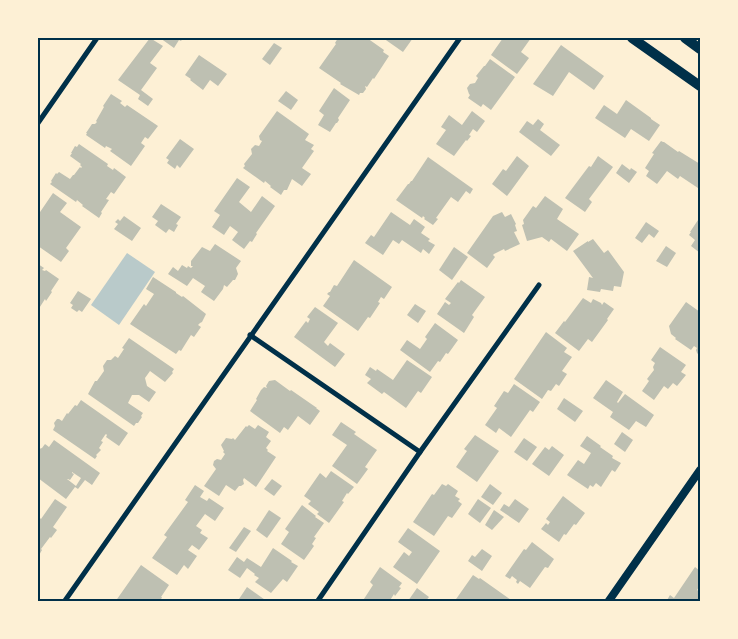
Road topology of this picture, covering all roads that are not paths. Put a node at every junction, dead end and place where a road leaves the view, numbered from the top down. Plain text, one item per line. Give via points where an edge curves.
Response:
1 (98, 38) edge
2 (460, 38) edge
3 (632, 38) edge
4 (684, 38) edge
5 (700, 49) edge
6 (700, 86) edge
7 (38, 123) edge
8 (539, 285) dead end
9 (250, 335) junction
10 (420, 452) junction
11 (700, 470) edge
12 (64, 602) edge
13 (317, 602) edge
14 (608, 602) edge

1 - 7 street
2 - 9 street
3 - 6 main road
4 - 5 main road
8 - 10 street
9 - 10 street
9 - 12 street
10 - 13 street
11 - 14 street

